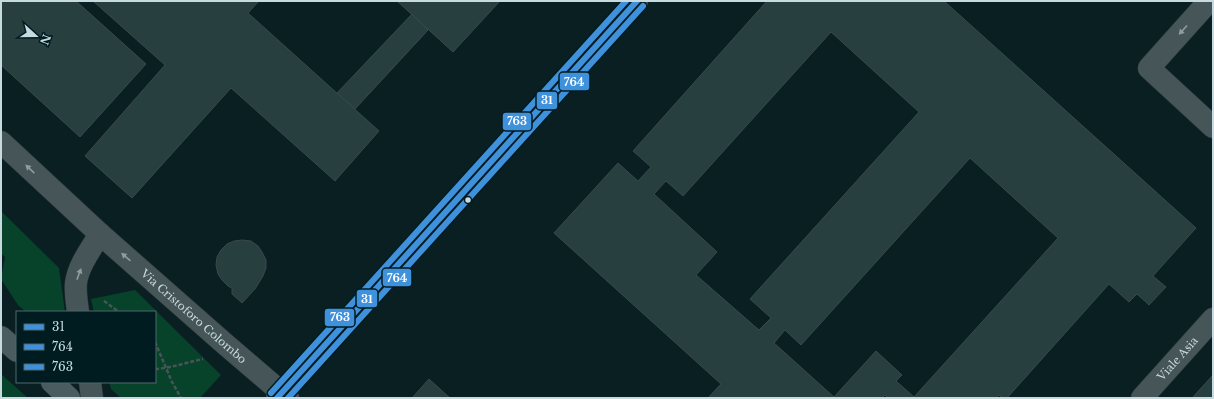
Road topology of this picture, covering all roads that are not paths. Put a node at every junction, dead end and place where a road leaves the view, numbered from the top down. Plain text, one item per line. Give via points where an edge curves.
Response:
1 (636, 1) edge
2 (1209, 1) edge
3 (1213, 127) edge
4 (1, 142) edge
5 (100, 234) junction
6 (78, 311) edge
7 (1213, 319) edge
8 (1, 337) edge
9 (16, 350) edge
10 (53, 383) edge
11 (90, 383) edge
12 (282, 396) edge
13 (70, 398) edge
14 (92, 398) edge
15 (1142, 398) edge

1 - 12 street
2 -> 3 street via 1149,68
5 -> 4 street, Via Cristoforo Colombo
6 -> 5 street via 76,281
12 -> 5 street, Via Cristoforo Colombo
7 - 15 street, Viale Asia
8 - 9 main road
10 - 13 main road
11 - 14 street

